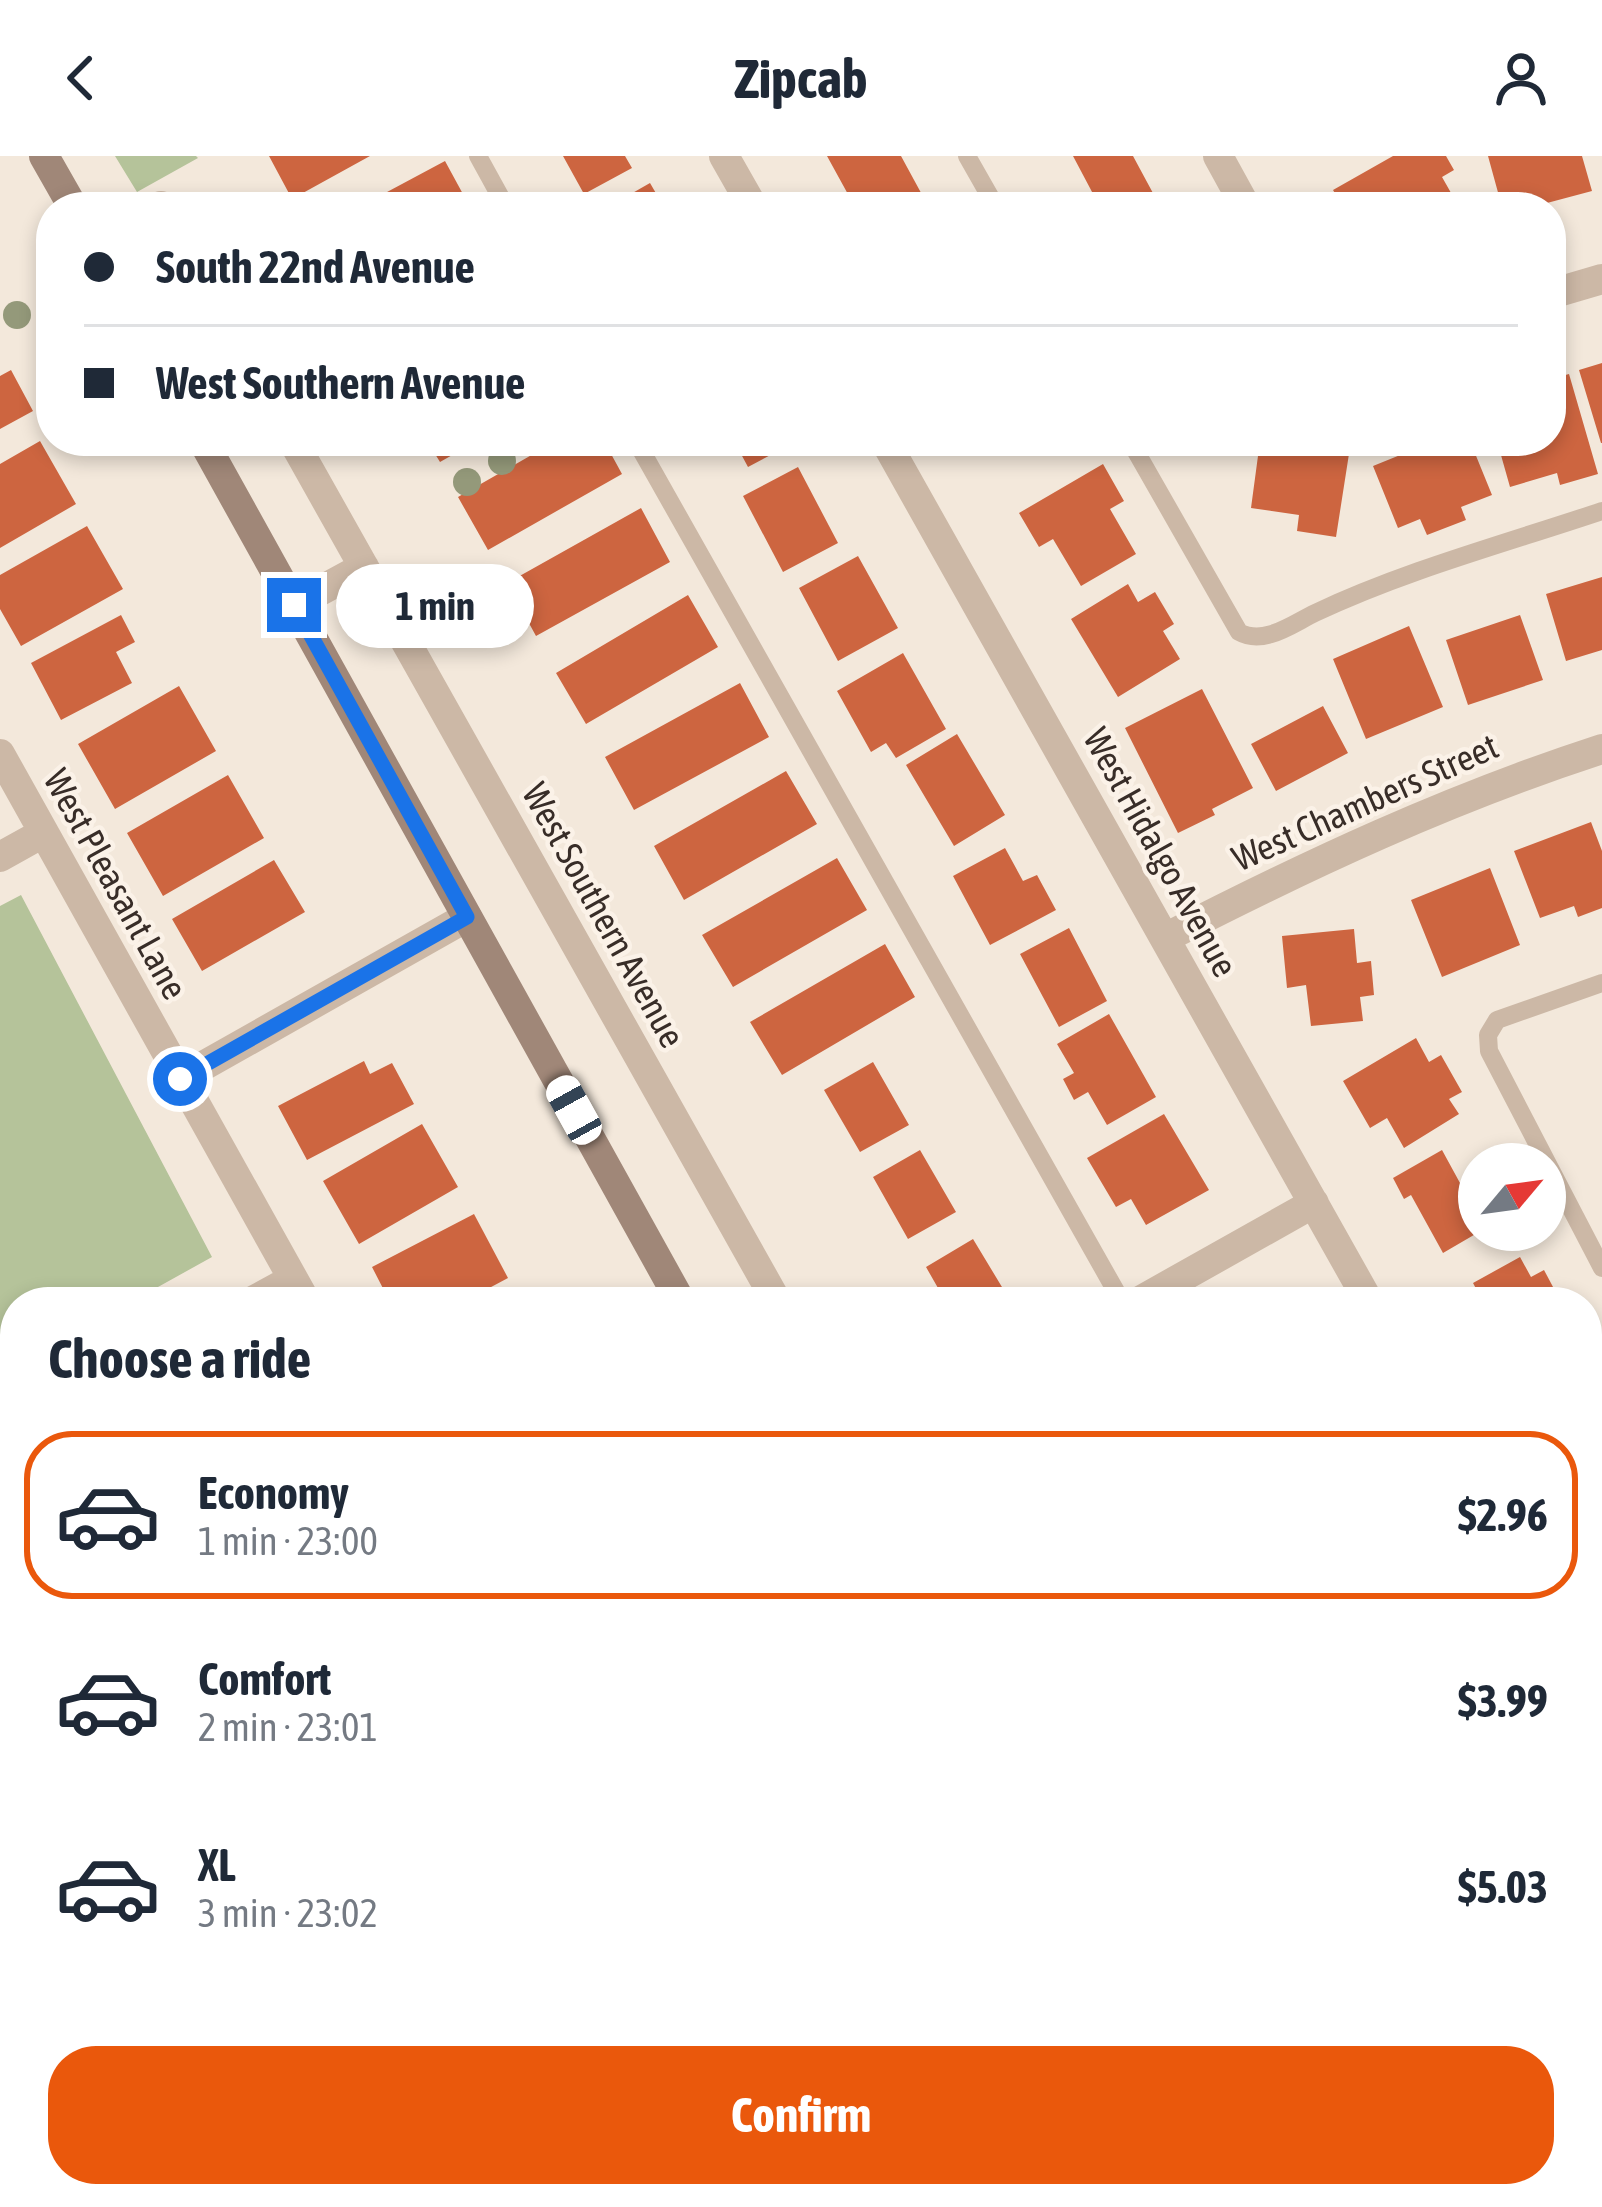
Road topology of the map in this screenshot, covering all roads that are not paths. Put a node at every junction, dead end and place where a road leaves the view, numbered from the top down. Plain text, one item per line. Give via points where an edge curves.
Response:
1 (44, 156) edge
2 (478, 156) edge
3 (724, 156) edge
4 (967, 156) edge
5 (1218, 156) edge
6 (64, 192) edge
7 (498, 192) edge
8 (744, 192) edge
9 (987, 192) edge
10 (1238, 192) edge
11 (1602, 279) edge
12 (1566, 290) edge
13 (211, 456) edge
14 (301, 456) edge
15 (644, 456) edge
16 (893, 456) edge
17 (1139, 456) edge
18 (1602, 511) edge
19 (364, 567) junction
20 (294, 605) junction
21 (1602, 748) edge
22 (0, 754) edge
23 (43, 833) junction
24 (0, 857) edge
25 (467, 917) junction
26 (1165, 938) junction
27 (1602, 983) edge
28 (180, 1079) junction
29 (1314, 1203) junction
30 (1602, 1268) edge
31 (298, 1287) edge
32 (673, 1287) edge
33 (769, 1287) edge
34 (1114, 1287) edge
35 (1165, 1287) edge
36 (1361, 1287) edge

1 - 6 main road
2 - 7 lane
3 - 8 street
4 - 9 lane
5 - 10 street
11 - 12 street
13 - 20 main road
14 - 19 street, West Southern Avenue
15 - 34 lane
16 - 26 street, West Hidalgo Avenue
17 - 18 lane via 1239,632 1250,638
19 - 20 street
19 - 33 street, West Southern Avenue
20 - 25 main road
21 - 26 street, West Chambers Street via 1492,784
22 - 23 street, West Pleasant Lane
23 - 24 street
23 - 28 street, West Pleasant Lane
25 - 28 street
25 - 32 main road
26 - 29 street, West Hidalgo Avenue
27 - 30 lane via 1498,1020 1488,1034 1489,1052
28 - 31 street, West Pleasant Lane
29 - 35 street
29 - 36 street, West Hidalgo Avenue

